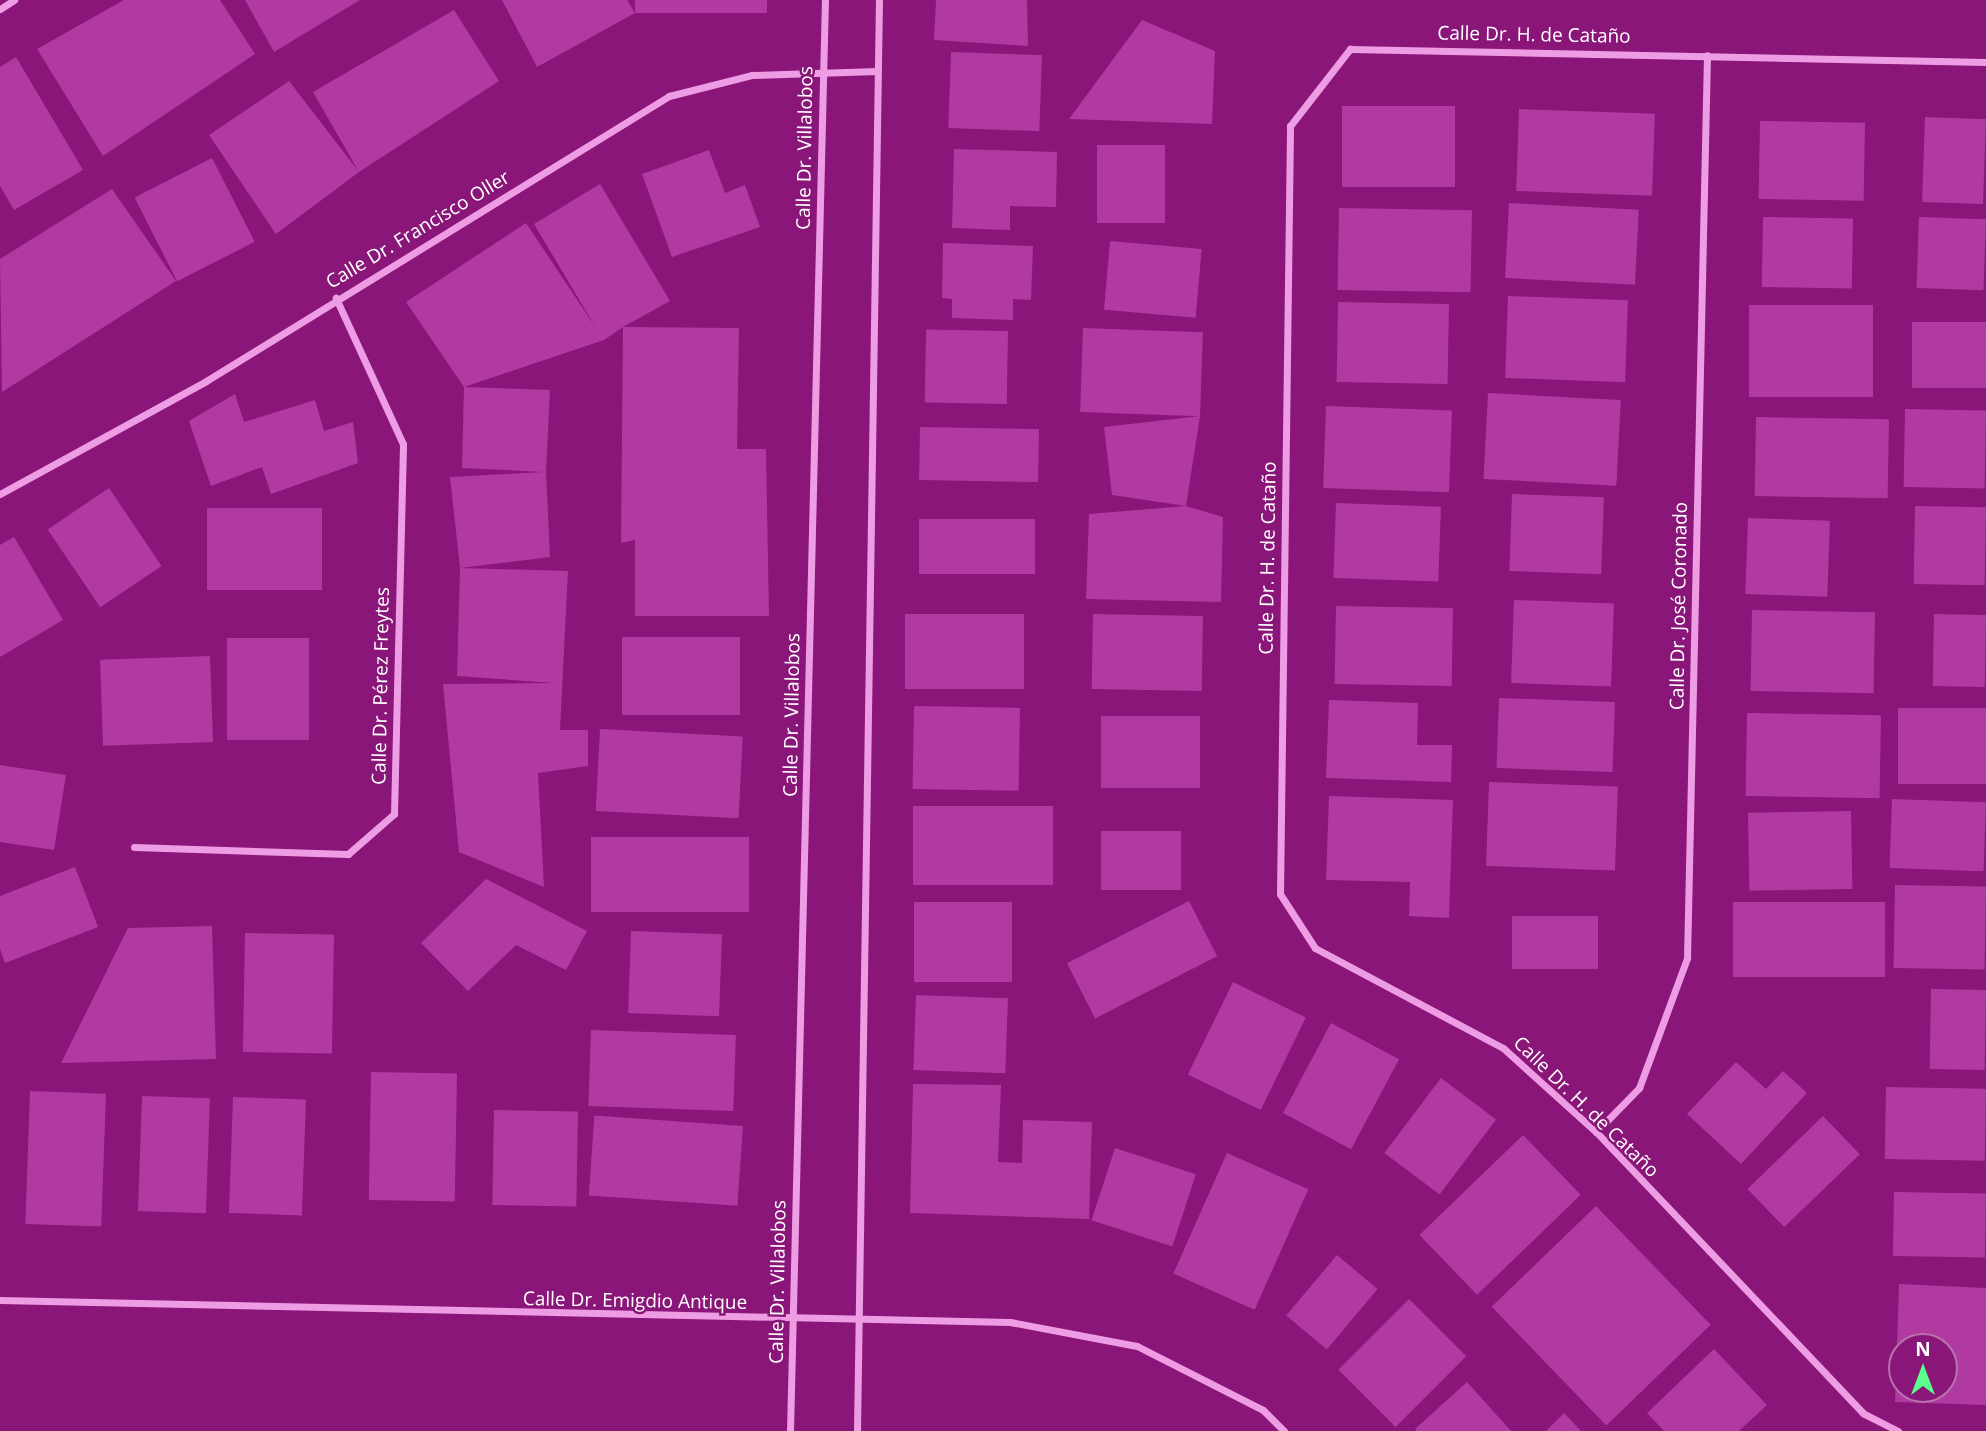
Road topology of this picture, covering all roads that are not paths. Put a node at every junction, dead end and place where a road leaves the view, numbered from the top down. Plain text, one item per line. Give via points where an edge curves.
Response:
1 (14, 0) edge
2 (825, 0) edge
3 (879, 0) edge
4 (0, 9) edge
5 (1707, 55) junction
6 (1986, 62) edge
7 (823, 70) junction
8 (877, 71) junction
9 (336, 298) junction
10 (0, 494) edge
11 (134, 847) dead end
12 (1596, 1132) junction
13 (0, 1300) edge
14 (793, 1320) junction
15 (858, 1322) junction
16 (790, 1431) edge
17 (857, 1431) edge
18 (1284, 1431) edge
19 (1898, 1431) edge

1 - 4 street
2 - 7 street, Calle Dr. Villalobos
3 - 8 street
5 - 6 street, Calle Dr. H. de Cataño
5 - 12 street, Calle Dr. José Coronado via 1687,958 1639,1088
5 - 12 street, Calle Dr. H. de Cataño via 1350,48 1290,126 1279,894 1315,948 1503,1048
7 - 8 street, Calle Dr. Francisco Oller
7 - 9 street, Calle Dr. Francisco Oller via 752,75 669,96
7 - 14 street, Calle Dr. Villalobos
8 - 15 street
9 - 10 street, Calle Dr. Francisco Oller via 206,381
9 - 11 street, Calle Dr. Pérez Freytes via 403,444 394,814 348,854
12 - 19 street, Calle Dr. H. de Cataño via 1863,1413
13 - 14 street, Calle Dr. Emigdio Antique
14 - 15 street, Calle Dr. Emigdio Antique
14 - 16 street, Calle Dr. Villalobos
15 - 17 street
15 - 18 street, Calle Dr. Emigdio Antique via 1010,1322 1137,1346 1263,1410

